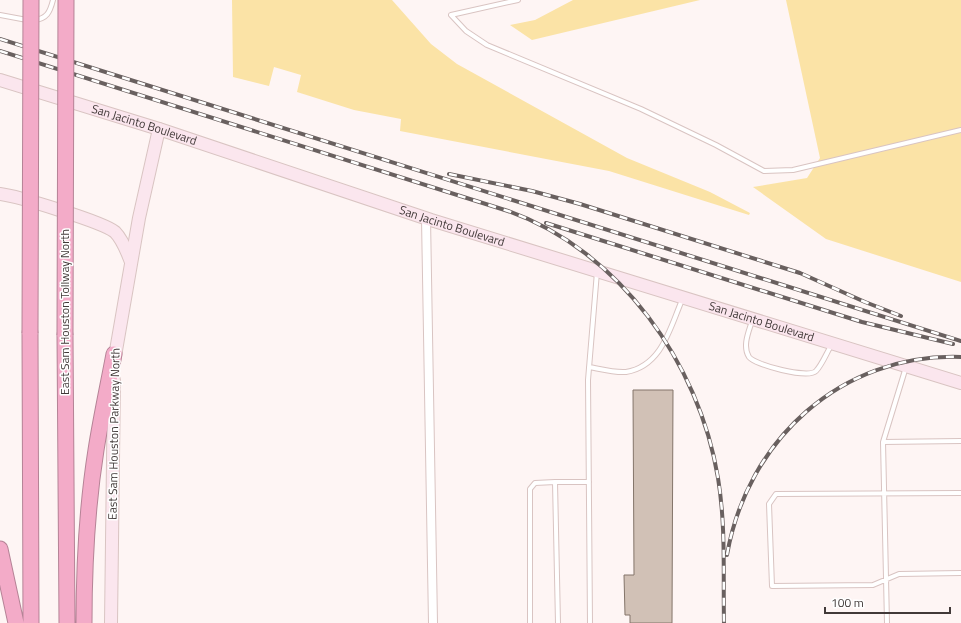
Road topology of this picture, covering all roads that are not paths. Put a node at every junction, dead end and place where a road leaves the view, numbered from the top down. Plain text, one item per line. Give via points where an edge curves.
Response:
1 (31, 0) edge
2 (54, 0) edge
3 (66, 0) edge
4 (518, 0) edge
5 (509, 1) edge
6 (0, 15) edge
7 (0, 80) edge
8 (159, 129) junction
9 (961, 130) edge
10 (0, 194) edge
11 (426, 218) junction
12 (131, 262) junction
13 (597, 270) junction
14 (683, 298) junction
15 (753, 319) junction
16 (832, 344) junction
17 (114, 354) junction
18 (906, 366) junction
19 (589, 367) junction
20 (961, 383) edge
21 (961, 441) edge
22 (883, 442) junction
23 (555, 482) junction
24 (589, 482) junction
25 (884, 493) junction
26 (961, 493) edge
27 (0, 549) edge
28 (961, 573) edge
29 (886, 579) junction
30 (16, 623) edge
31 (31, 623) edge
32 (66, 623) edge
33 (84, 623) edge
34 (111, 623) edge
35 (433, 623) edge
36 (530, 623) edge
37 (558, 623) edge
38 (590, 623) edge
39 (887, 623) edge

1 - 31 highway, bridge
2 - 6 lane via 48,14 41,19 17,19
3 - 32 highway, East Sam Houston Tollway North, bridge
4 - 5 lane
5 - 9 lane via 451,15 466,31 487,45 641,109 764,171 793,170
7 - 8 main road, San Jacinto Boulevard
8 - 11 main road, San Jacinto Boulevard
8 - 12 main road, East Sam Houston Parkway North
10 - 12 main road via 100,223 115,232 124,244
11 - 13 main road, San Jacinto Boulevard
11 - 35 street
12 - 17 main road, East Sam Houston Parkway North
13 - 14 main road, San Jacinto Boulevard
13 - 19 lane
14 - 15 main road, San Jacinto Boulevard
14 - 19 lane via 662,347 654,359 642,368 625,372
15 - 16 main road, San Jacinto Boulevard
15 - 16 lane via 746,339 746,351 754,362 810,374 816,371
16 - 18 main road, San Jacinto Boulevard
17 - 33 highway via 91,492
17 - 34 main road, East Sam Houston Parkway North
18 - 20 main road, San Jacinto Boulevard
18 - 22 lane
19 - 24 lane
21 - 22 lane
22 - 25 lane
23 - 24 lane
23 - 36 lane via 535,483 530,489
23 - 37 lane
24 - 38 lane
25 - 26 lane
25 - 29 lane
25 - 29 lane via 776,494 769,504 772,586 873,585
27 - 30 highway
28 - 29 lane via 899,574
29 - 39 lane

